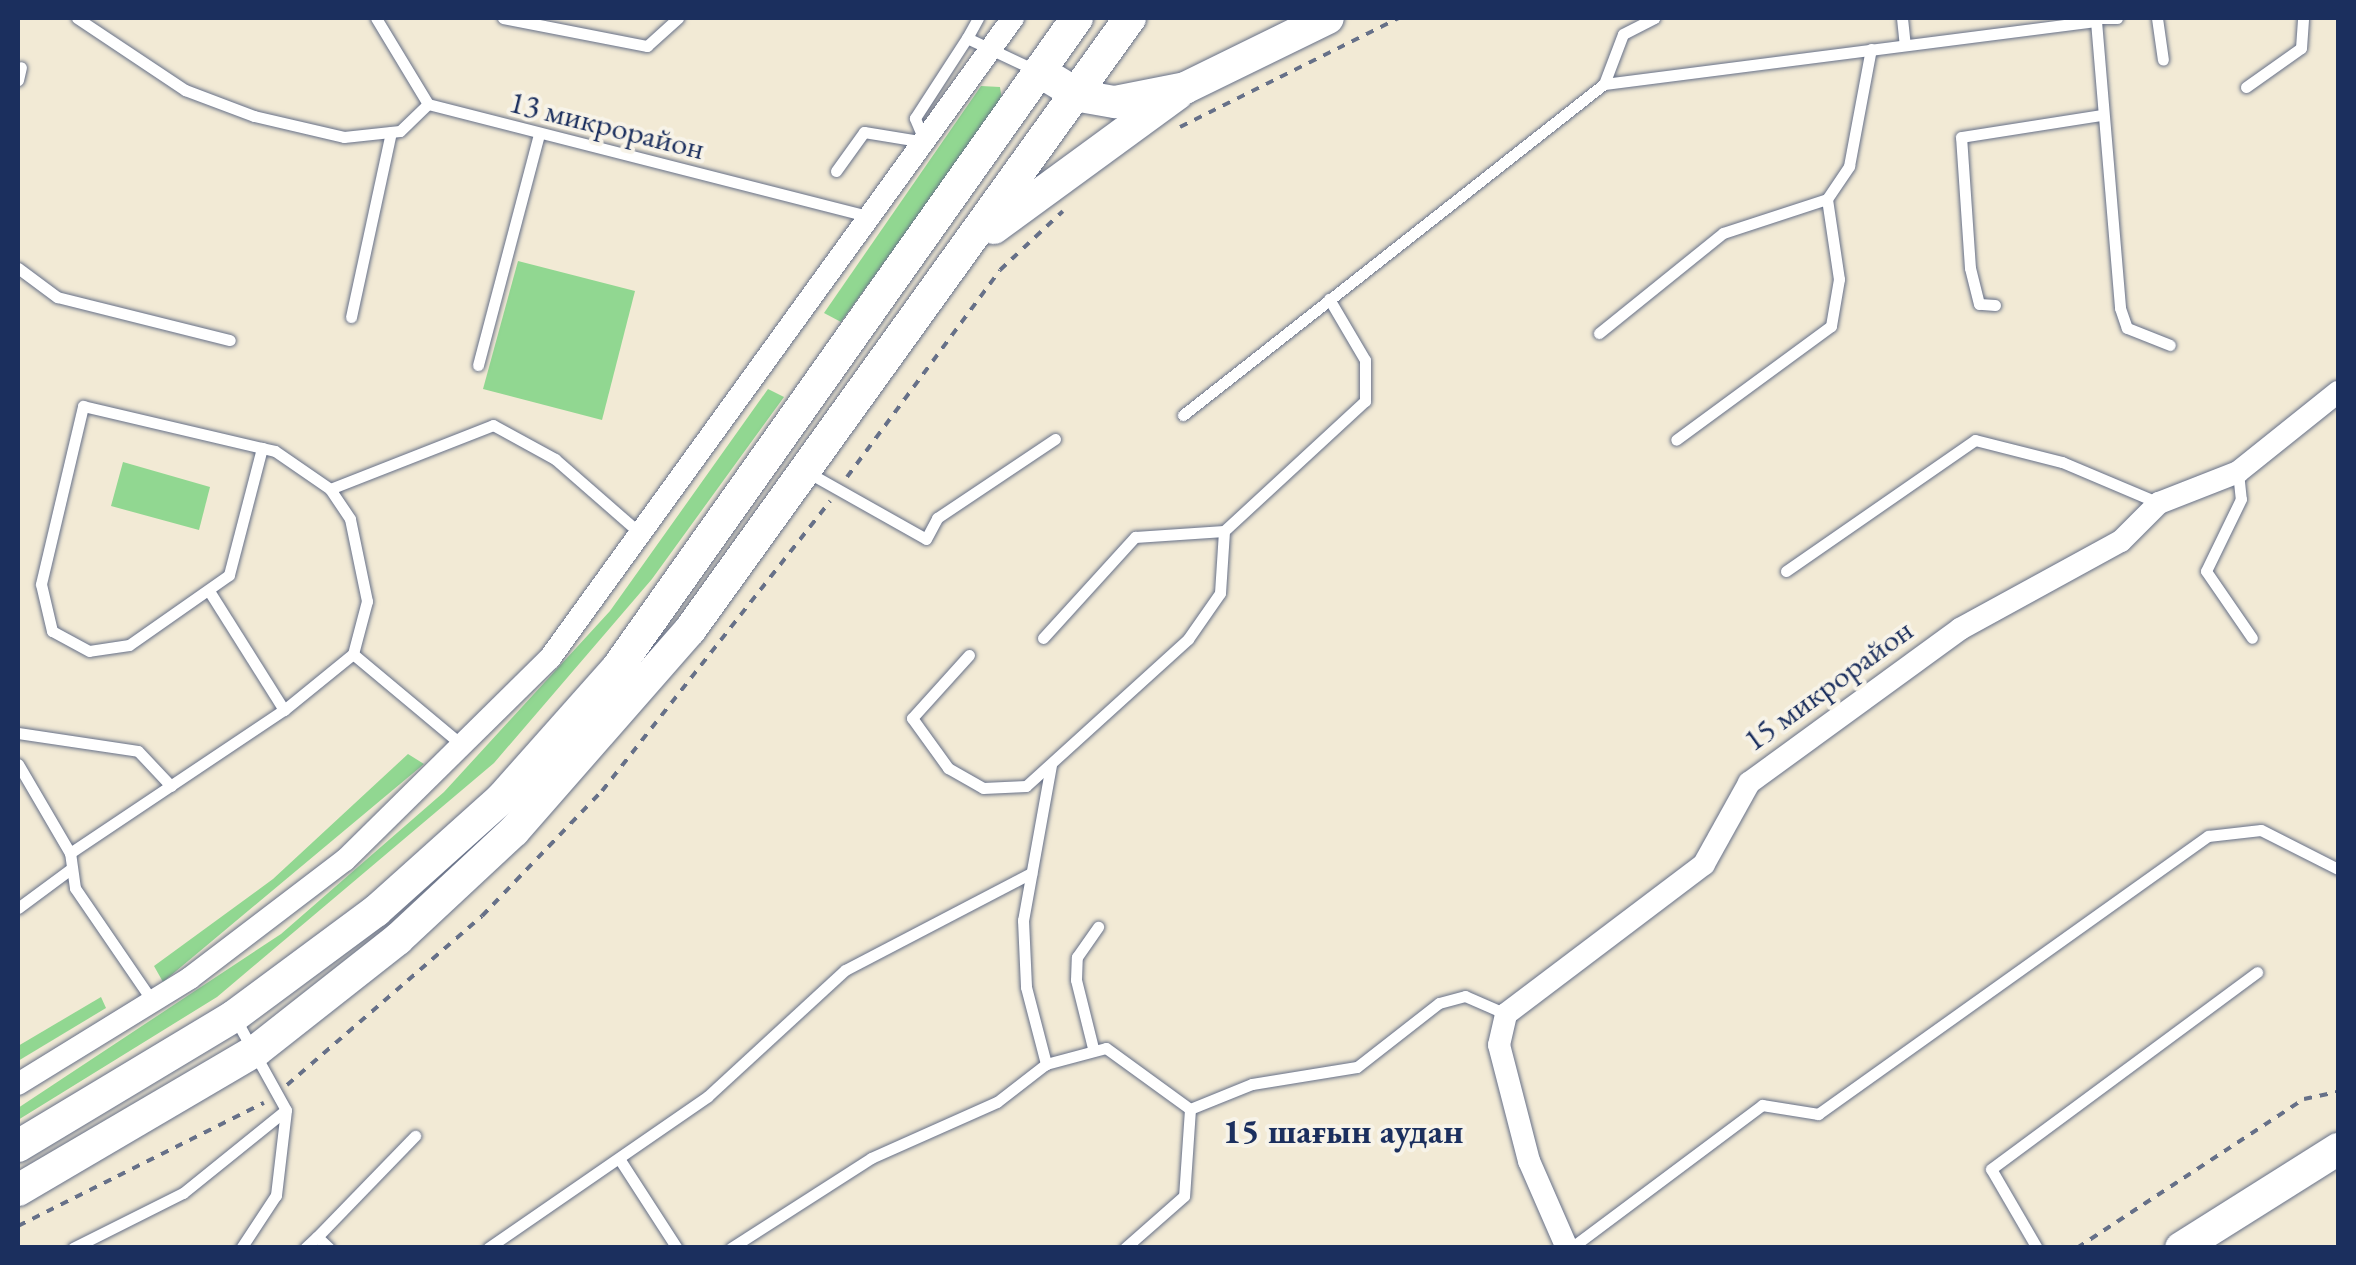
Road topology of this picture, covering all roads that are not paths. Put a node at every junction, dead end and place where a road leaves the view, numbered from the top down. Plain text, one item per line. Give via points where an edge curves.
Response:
1 (77, 18) edge
2 (376, 18) edge
3 (504, 18) edge
4 (678, 18) edge
5 (978, 18) edge
6 (1013, 18) edge
7 (1077, 18) edge
8 (1130, 18) edge
9 (1328, 18) edge
10 (1654, 18) edge
11 (1902, 18) edge
12 (2117, 18) edge
13 (2157, 18) edge
14 (2302, 18) edge
15 (2095, 19) edge
16 (967, 38) junction
17 (1904, 46) junction
18 (1871, 49) junction
19 (989, 51) junction
20 (2163, 60) dead end
21 (1039, 71) junction
22 (1604, 84) junction
23 (2246, 86) dead end
24 (1185, 88) junction
25 (1080, 96) junction
26 (428, 104) junction
27 (2101, 115) junction
28 (392, 132) junction
29 (538, 138) junction
30 (924, 142) junction
31 (836, 171) dead end
32 (1826, 198) junction
33 (872, 217) junction
34 (952, 262) junction
35 (18, 268) edge
36 (1328, 298) junction
37 (1995, 305) dead end
38 (351, 317) dead end
39 (1599, 333) dead end
40 (230, 340) dead end
41 (2170, 345) dead end
42 (478, 365) dead end
43 (2338, 392) edge
44 (1183, 416) dead end
45 (1055, 439) dead end
46 (1676, 440) dead end
47 (262, 448) junction
48 (802, 469) junction
49 (2238, 472) junction
50 (330, 489) junction
51 (2159, 503) junction
52 (1224, 530) junction
53 (644, 536) junction
54 (1786, 571) dead end
55 (209, 591) junction
56 (1042, 638) dead end
57 (2252, 638) dead end
58 (353, 654) junction
59 (970, 655) dead end
60 (284, 710) junction
61 (18, 732) edge
62 (465, 747) junction
63 (18, 764) edge
64 (1051, 766) junction
65 (172, 786) junction
66 (70, 853) junction
67 (72, 868) junction
68 (2338, 869) edge
69 (1031, 873) junction
70 (18, 908) edge
71 (1098, 927) dead end
72 (2257, 972) dead end
73 (153, 1002) junction
74 (1506, 1014) junction
75 (234, 1016) junction
76 (1093, 1048) junction
77 (257, 1050) junction
78 (1046, 1064) junction
79 (18, 1084) edge
80 (1190, 1109) junction
81 (286, 1110) junction
82 (415, 1136) dead end
83 (18, 1146) edge
84 (2338, 1149) edge
85 (620, 1160) junction
86 (18, 1190) edge
87 (317, 1237) junction
88 (73, 1248) edge
89 (240, 1248) edge
90 (305, 1248) edge
91 (329, 1248) edge
92 (488, 1248) edge
93 (677, 1248) edge
94 (731, 1248) edge
95 (1124, 1248) edge
96 (1569, 1248) edge
97 (2037, 1248) edge
98 (2180, 1248) edge

1 - 28 lane via 186,90 254,116 344,137
2 - 26 lane
3 - 4 lane via 647,46
5 - 16 lane
6 - 19 street
7 - 21 main road
8 - 25 main road
9 - 24 main road
10 - 22 lane via 1623,34
11 - 17 lane
12 - 15 lane
13 - 20 lane
14 - 23 lane via 2301,48
15 - 17 lane
15 - 27 lane
16 - 19 lane
16 - 30 lane via 914,118
17 - 18 lane
18 - 22 lane
18 - 32 lane via 1849,166
19 - 21 lane
19 - 30 street
21 - 25 main road
21 - 75 main road via 618,667 487,812 376,911
22 - 36 lane
24 - 25 main road via 1115,102
24 - 34 main road
25 - 34 main road
26 - 28 lane
26 - 29 lane, 13 микрорайон
27 - 37 lane via 1961,138 1970,268 1979,304
27 - 41 lane via 2120,308 2127,328
28 - 38 lane
29 - 33 lane, 13 микрорайон
29 - 42 lane
30 - 31 lane via 864,132
30 - 33 street
32 - 39 lane via 1723,233
32 - 46 lane via 1839,279 1830,326
33 - 53 street
34 - 48 main road
35 - 40 lane via 57,298
36 - 44 lane
36 - 52 lane via 1366,360 1366,401
43 - 49 street, 15 микрорайон
45 - 48 lane via 937,518 926,539
47 - 50 lane
47 - 55 lane via 229,574
47 - 55 lane via 83,406 42,584 52,631 89,651 129,645
48 - 77 main road via 690,630 514,831 398,939
49 - 51 street, 15 микрорайон
49 - 57 lane via 2241,499 2206,571
50 - 53 lane via 493,425 555,459
50 - 58 lane via 350,519 367,602
51 - 54 lane via 2062,462 1975,440
51 - 74 street, 15 микрорайон via 2121,541 1960,629 1749,783 1704,864
52 - 56 lane via 1135,536
52 - 64 lane via 1220,593 1188,639
53 - 62 street
55 - 60 lane
58 - 60 lane
58 - 62 lane
59 - 64 lane via 912,718 948,768 984,788 1026,786
60 - 65 lane
61 - 65 lane via 138,751
62 - 73 street via 345,860
63 - 66 lane
64 - 69 lane
65 - 66 lane
66 - 67 lane
67 - 70 lane
67 - 73 lane via 75,888
68 - 96 lane via 2262,830 2208,836 1818,1114 1762,1105
69 - 78 lane via 1026,987
69 - 85 lane via 845,970 708,1096
71 - 76 lane via 1077,957 1076,980
72 - 97 lane via 1991,1169
73 - 79 street
74 - 80 lane via 1464,996 1439,1004 1357,1067 1252,1084
74 - 96 street via 1499,1044 1529,1161
75 - 77 lane
75 - 83 main road
76 - 78 lane
76 - 80 lane via 1133,1061
77 - 81 lane
77 - 86 main road
78 - 94 lane via 997,1102 870,1158
80 - 95 lane via 1184,1196
81 - 88 lane via 183,1193
81 - 89 lane via 276,1196
82 - 87 lane
84 - 98 main road
85 - 92 lane
85 - 93 lane
87 - 90 lane
87 - 91 lane

